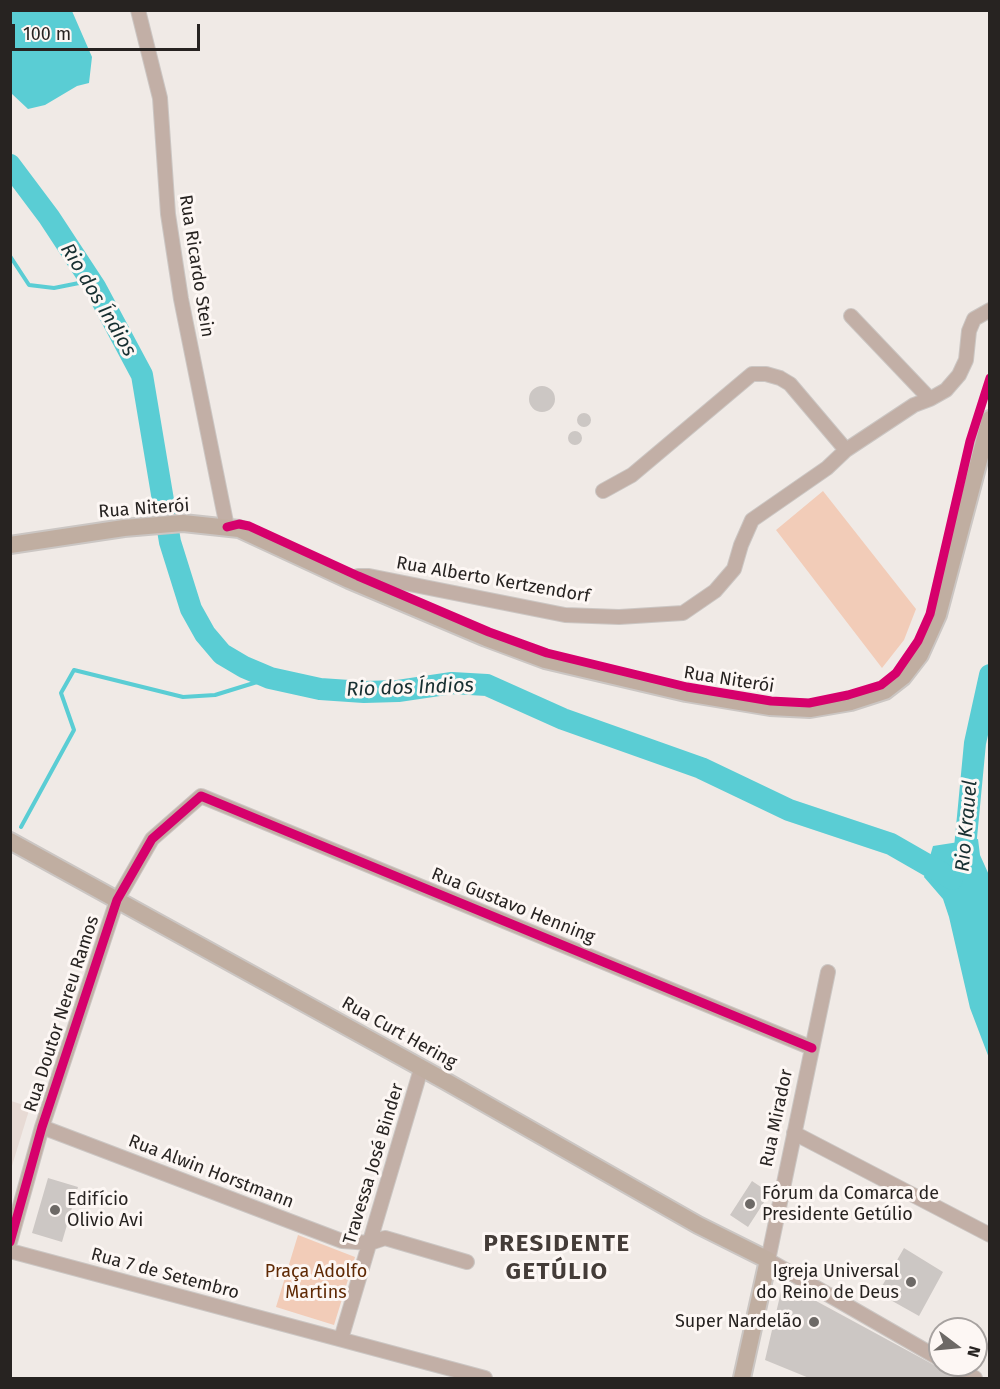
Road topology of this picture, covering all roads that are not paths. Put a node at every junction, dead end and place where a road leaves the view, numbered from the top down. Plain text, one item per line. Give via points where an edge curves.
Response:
1 (138, 10) edge
2 (989, 311) edge
3 (852, 316) dead end
4 (930, 399) junction
5 (990, 419) edge
6 (846, 450) junction
7 (603, 491) dead end
8 (227, 527) junction
9 (10, 546) edge
10 (349, 580) junction
11 (201, 796) joint
12 (12, 845) edge
13 (117, 900) junction
14 (828, 972) dead end
15 (812, 1048) junction
16 (421, 1069) junction
17 (42, 1127) junction
18 (794, 1132) junction
19 (990, 1235) edge
20 (10, 1242) edge
21 (370, 1243) junction
22 (10, 1251) edge
23 (768, 1260) junction
24 (467, 1262) dead end
25 (341, 1339) junction
26 (928, 1352) edge
27 (485, 1378) edge
28 (742, 1378) edge

1 - 8 street, Rua Ricardo Stein via 160,98 168,214 181,298
2 - 4 street, Rua Alberto Kertzendorf via 974,319 959,375 946,390
3 - 4 street
4 - 6 street, Rua Alberto Kertzendorf via 914,405
5 - 10 main road, Rua Niterói via 938,615 927,643 903,677 885,691 851,702 810,709 770,707 582,669 510,648
6 - 7 street via 790,384 766,374 752,374 632,475
6 - 10 street, Rua Alberto Kertzendorf via 827,468 752,520 734,569 715,591 683,613 565,615 369,576
8 - 9 main road, Rua Niterói via 183,523 124,528
8 - 10 main road, Rua Niterói via 258,537
11 - 13 street, Rua Doutor Nereu Ramos via 153,839
11 - 15 street, Rua Gustavo Henning
12 - 13 main road, Rua Curt Hering
13 - 16 main road, Rua Curt Hering
13 - 17 street, Rua Doutor Nereu Ramos
14 - 15 street, Rua Mirador
15 - 18 street, Rua Mirador
16 - 21 street, Travessa José Binder
16 - 23 main road, Rua Curt Hering via 698,1225
17 - 20 street, Rua Doutor Nereu Ramos
17 - 21 street, Rua Alwin Horstmann via 342,1241
18 - 19 street
18 - 23 street, Rua Mirador
21 - 24 street, Rua Alwin Horstmann via 385,1238
21 - 25 street, Travessa José Binder
22 - 25 street, Rua 7 de Setembro
23 - 26 street
23 - 28 main road, Rua Mirador
25 - 27 street, Rua 7 de Setembro

